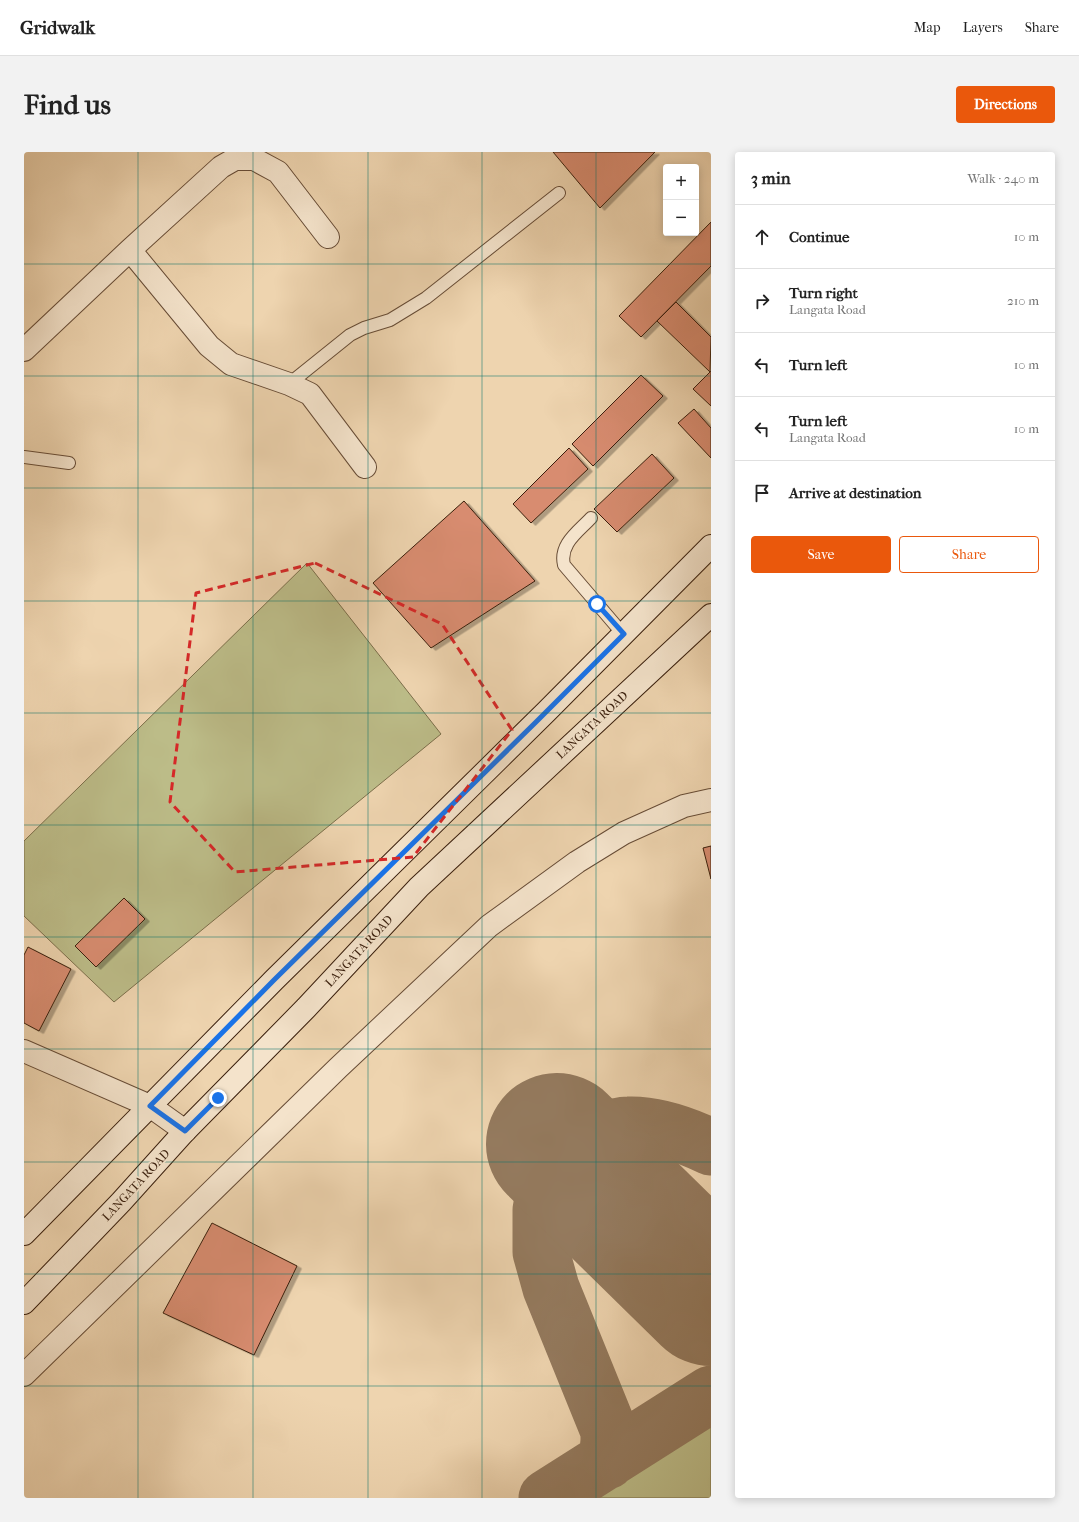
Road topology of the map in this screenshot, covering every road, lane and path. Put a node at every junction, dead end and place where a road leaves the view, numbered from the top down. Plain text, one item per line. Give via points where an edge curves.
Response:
1 (559, 193) dead end
2 (328, 237) dead end
3 (130, 250) junction
4 (24, 350) edge
5 (289, 384) junction
6 (24, 456) edge
7 (69, 463) dead end
8 (365, 467) dead end
9 (591, 518) dead end
10 (711, 546) edge
11 (709, 620) edge
12 (624, 634) junction
13 (711, 800) edge
14 (24, 1051) edge
15 (150, 1106) junction
16 (185, 1131) junction
17 (24, 1234) edge
18 (24, 1303) edge
19 (24, 1375) edge

1 - 5 lane via 426,298 390,320 350,335
2 - 3 main road via 278,172 254,159 235,159 221,167
3 - 4 main road
3 - 5 main road via 209,346 231,364
5 - 8 main road via 310,394
6 - 7 lane
9 - 12 lane via 568,541 564,552 564,565
10 - 12 main road
11 - 16 main road, LANGATA ROAD via 419,887 306,1008
12 - 15 main road
13 - 19 main road via 684,806 624,833 577,862 489,926 332,1073
14 - 15 main road
15 - 16 main road
15 - 17 main road
16 - 18 main road, LANGATA ROAD

